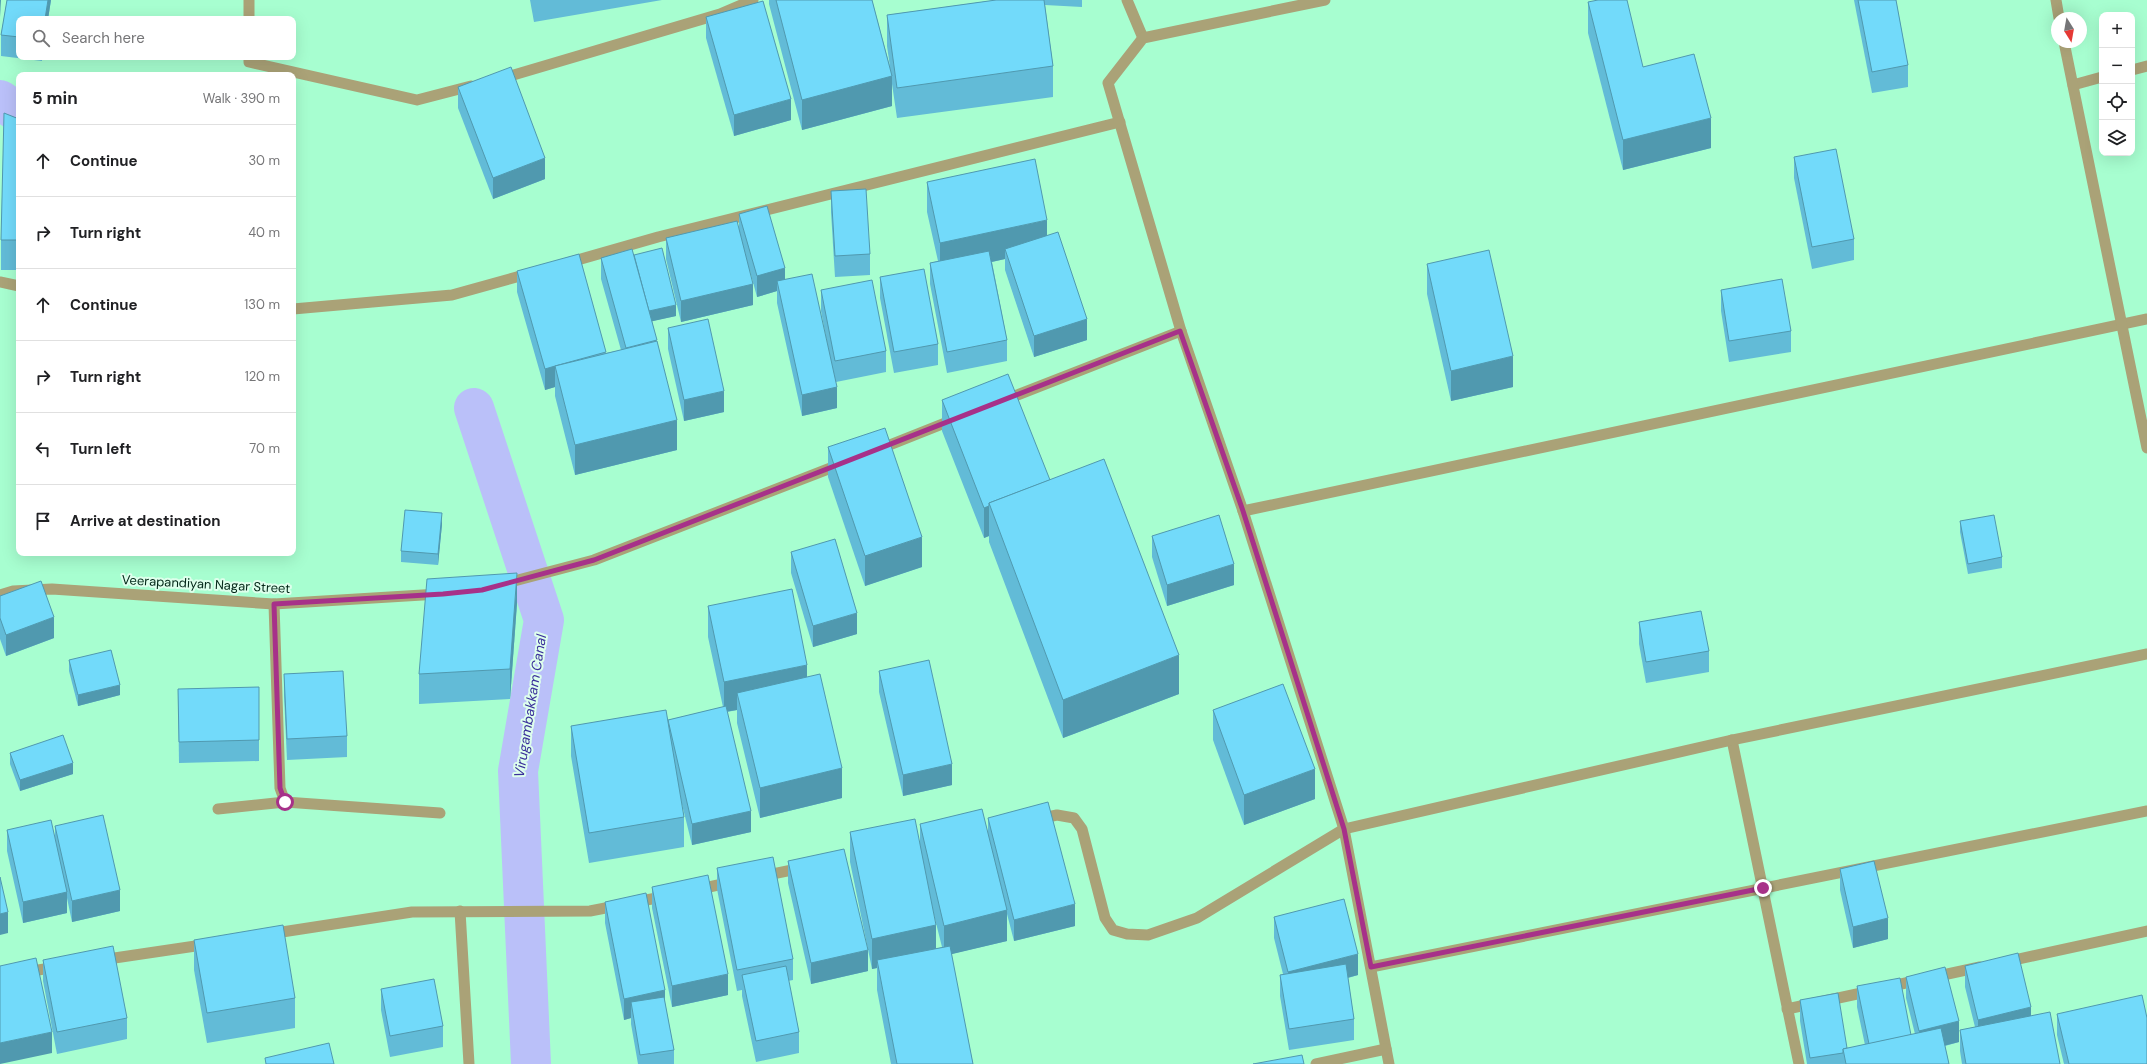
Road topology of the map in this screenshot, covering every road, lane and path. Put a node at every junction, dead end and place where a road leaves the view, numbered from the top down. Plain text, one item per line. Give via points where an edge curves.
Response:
1 (248, 0) edge
2 (753, 0) edge
3 (1127, 0) edge
4 (1325, 0) edge
5 (2056, 0) edge
6 (2058, 12) edge
7 (249, 16) edge
8 (1143, 38) junction
9 (2065, 48) edge
10 (249, 60) edge
11 (2147, 66) edge
12 (2135, 69) edge
13 (293, 72) edge
14 (296, 73) edge
15 (2099, 79) edge
16 (2073, 85) junction
17 (1120, 122) junction
18 (559, 265) edge
19 (543, 270) edge
20 (0, 282) edge
21 (16, 285) edge
22 (296, 309) edge
23 (2147, 319) edge
24 (2122, 324) junction
25 (1180, 331) junction
26 (995, 404) edge
27 (965, 415) edge
28 (2147, 448) edge
29 (869, 453) edge
30 (854, 459) edge
31 (1243, 511) junction
32 (490, 588) edge
33 (451, 593) edge
34 (0, 595) edge
35 (274, 604) junction
36 (2147, 654) edge
37 (1732, 740) junction
38 (285, 802) junction
39 (218, 809) dead end
40 (2147, 811) edge
41 (440, 813) dead end
42 (1026, 822) edge
43 (1344, 829) junction
44 (816, 865) edge
45 (1763, 888) junction
46 (460, 911) junction
47 (2147, 931) edge
48 (256, 936) edge
49 (217, 942) edge
50 (93, 962) edge
51 (70, 965) edge
52 (1371, 967) junction
53 (0, 976) edge
54 (1787, 1008) junction
55 (1386, 1049) junction
56 (469, 1064) edge
57 (1316, 1064) edge
58 (1389, 1064) edge
59 (1799, 1064) edge

1 - 7 street
2 - 14 street via 720,14 537,69 418,100
3 - 8 street
4 - 8 street
5 - 6 street
8 - 17 street via 1108,83
9 - 16 street
10 - 13 street
11 - 12 street
15 - 16 street
16 - 24 street
17 - 18 street via 658,237
17 - 25 street
19 - 22 street via 452,295
20 - 21 street
23 - 24 street
24 - 28 street
24 - 31 street
25 - 26 street
25 - 31 street
27 - 29 street
30 - 32 street via 594,560
31 - 43 street
33 - 35 street, Veerapandiyan Nagar Street
34 - 35 street, Veerapandiyan Nagar Street via 13,591 52,589
35 - 38 street via 280,788
36 - 37 street
37 - 43 street
37 - 45 street
38 - 39 street
38 - 41 street
40 - 45 street
42 - 43 street via 1057,815 1074,818 1082,829 1105,918 1113,930 1148,935 1196,918
43 - 52 street
44 - 46 street via 590,911
45 - 52 street
45 - 54 street
46 - 48 street via 412,912
46 - 56 street
47 - 54 street
49 - 50 street
51 - 53 street
52 - 55 street
54 - 59 street
55 - 57 street
55 - 58 street

